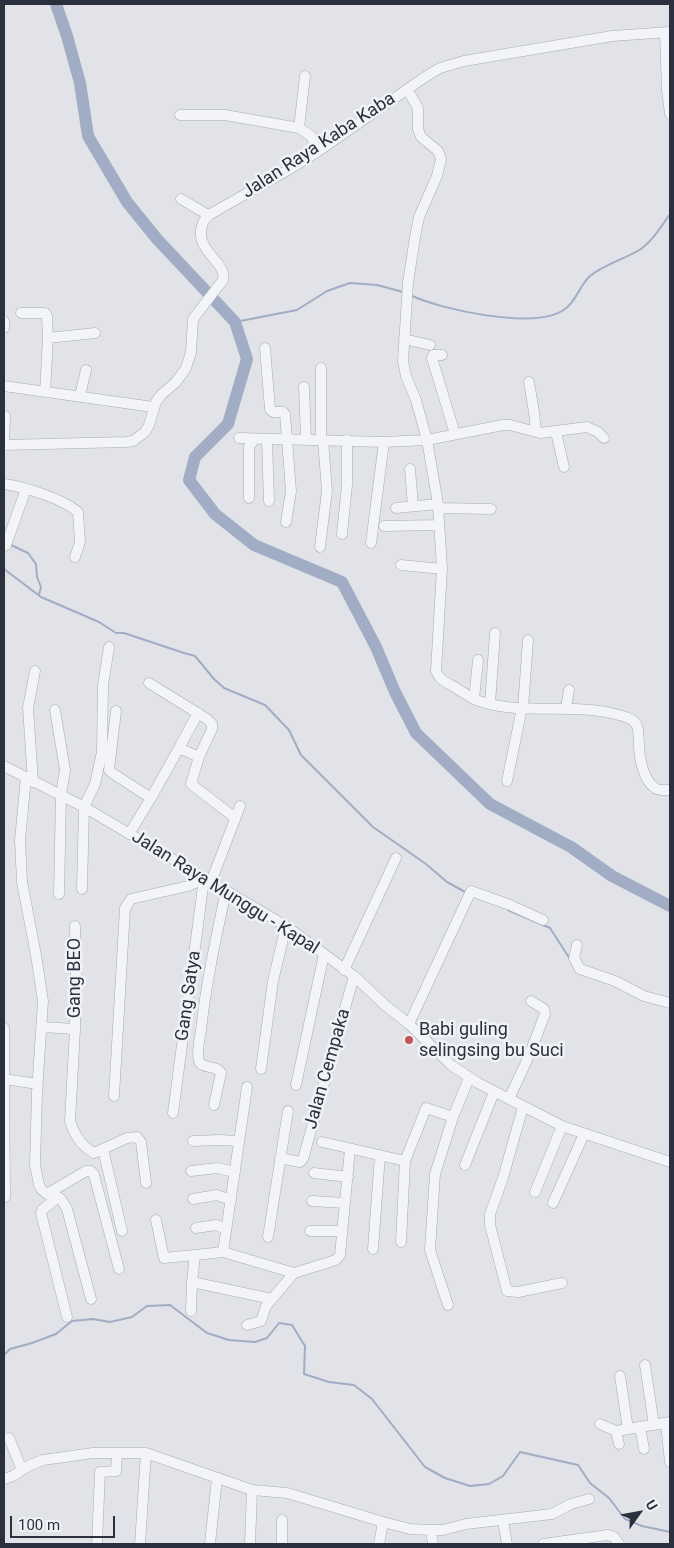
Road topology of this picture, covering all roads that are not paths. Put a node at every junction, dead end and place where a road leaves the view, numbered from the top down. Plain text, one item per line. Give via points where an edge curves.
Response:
1 (668, 32) edge
2 (305, 76) dead end
3 (407, 89) junction
4 (670, 114) edge
5 (180, 115) dead end
6 (299, 128) junction
7 (316, 152) junction
8 (181, 199) dead end
9 (208, 215) junction
10 (21, 313) dead end
11 (4, 321) edge
12 (4, 328) edge
13 (95, 333) dead end
14 (48, 338) junction
15 (404, 339) junction
16 (430, 344) dead end
17 (265, 348) dead end
18 (442, 355) dead end
19 (321, 368) dead end
20 (86, 370) dead end
21 (529, 382) dead end
22 (4, 386) edge
23 (304, 387) dead end
24 (45, 392) junction
25 (80, 396) junction
26 (153, 407) junction
27 (5, 416) edge
28 (536, 432) junction
29 (556, 432) junction
30 (455, 434) junction
31 (239, 438) dead end
32 (604, 438) dead end
33 (253, 439) junction
34 (306, 439) junction
35 (267, 440) junction
36 (288, 440) junction
37 (322, 440) junction
38 (347, 440) junction
39 (426, 440) junction
40 (384, 442) junction
41 (4, 444) edge
42 (564, 467) dead end
43 (410, 469) dead end
44 (4, 484) edge
45 (26, 489) junction
46 (249, 498) dead end
47 (269, 501) dead end
48 (413, 506) junction
49 (438, 506) junction
50 (396, 508) dead end
51 (491, 509) dead end
52 (286, 522) dead end
53 (384, 526) dead end
54 (439, 526) junction
55 (342, 534) dead end
56 (371, 543) dead end
57 (6, 544) edge
58 (320, 547) dead end
59 (75, 557) dead end
60 (401, 566) dead end
61 (442, 569) junction
62 (495, 633) dead end
63 (528, 640) dead end
64 (109, 647) dead end
65 (478, 660) dead end
66 (35, 671) dead end
67 (149, 683) dead end
68 (569, 690) dead end
69 (474, 699) junction
70 (490, 704) junction
71 (522, 708) junction
72 (566, 708) junction
73 (55, 710) dead end
74 (116, 711) dead end
75 (198, 713) junction
76 (179, 748) junction
77 (198, 757) junction
78 (4, 766) edge
79 (30, 780) junction
80 (507, 781) dead end
81 (670, 790) edge
82 (62, 795) junction
83 (151, 798) junction
84 (240, 806) dead end
85 (84, 807) junction
86 (234, 817) junction
87 (129, 834) junction
88 (396, 858) dead end
89 (208, 880) junction
90 (82, 889) dead end
91 (226, 892) junction
92 (59, 894) dead end
93 (543, 920) dead end
94 (75, 926) dead end
95 (286, 926) junction
96 (577, 945) dead end
97 (324, 954) junction
98 (344, 970) junction
99 (354, 976) junction
100 (531, 1001) dead end
101 (670, 1003) edge
102 (409, 1024) junction
103 (42, 1027) junction
104 (4, 1028) edge
105 (75, 1029) junction
106 (4, 1042) edge
107 (261, 1069) dead end
108 (469, 1078) junction
109 (4, 1079) edge
110 (38, 1084) junction
111 (296, 1085) dead end
112 (247, 1087) dead end
113 (494, 1092) junction
114 (114, 1096) dead end
115 (509, 1099) junction
116 (214, 1104) dead end
117 (523, 1107) junction
118 (288, 1111) dead end
119 (174, 1113) dead end
120 (453, 1117) junction
121 (562, 1126) junction
122 (584, 1134) junction
123 (193, 1141) dead end
124 (239, 1141) junction
125 (322, 1142) dead end
126 (103, 1148) junction
127 (350, 1149) junction
128 (380, 1155) junction
129 (280, 1158) junction
130 (405, 1161) junction
131 (670, 1162) edge
132 (465, 1164) dead end
133 (191, 1171) dead end
134 (235, 1172) junction
135 (314, 1173) dead end
136 (348, 1176) junction
137 (146, 1183) dead end
138 (535, 1192) dead end
139 (47, 1194) junction
140 (58, 1197) junction
141 (5, 1198) edge
142 (193, 1199) dead end
143 (231, 1200) junction
144 (312, 1201) dead end
145 (345, 1203) junction
146 (553, 1203) dead end
147 (156, 1220) dead end
148 (196, 1228) dead end
149 (226, 1229) junction
150 (310, 1230) dead end
151 (342, 1231) junction
152 (122, 1232) dead end
153 (268, 1237) dead end
154 (401, 1242) dead end
155 (373, 1249) dead end
156 (223, 1252) junction
157 (195, 1255) junction
158 (119, 1269) dead end
159 (294, 1273) junction
160 (192, 1282) junction
161 (562, 1283) dead end
162 (91, 1299) dead end
163 (272, 1299) junction
164 (448, 1305) dead end
165 (191, 1311) dead end
166 (67, 1317) dead end
167 (247, 1325) dead end
168 (645, 1365) dead end
169 (620, 1376) dead end
170 (668, 1422) edge
171 (600, 1424) dead end
172 (654, 1425) junction
173 (640, 1427) junction
174 (628, 1429) junction
175 (616, 1431) junction
176 (10, 1438) dead end
177 (619, 1444) dead end
178 (644, 1450) dead end
179 (117, 1452) junction
180 (146, 1453) junction
181 (670, 1462) edge
182 (22, 1470) junction
183 (217, 1478) junction
184 (4, 1479) edge
185 (252, 1490) junction
186 (589, 1499) dead end
187 (282, 1520) dead end
188 (503, 1521) junction
189 (383, 1522) junction
190 (431, 1530) junction
191 (97, 1544) edge
192 (140, 1544) edge
193 (210, 1544) edge
194 (250, 1544) edge
195 (282, 1544) edge
196 (379, 1544) edge
197 (433, 1544) edge
198 (507, 1544) edge
199 (543, 1544) edge
200 (619, 1544) edge

1 - 3 street, Jalan Raya Kaba Kaba via 603,38 455,63 440,68
1 - 4 street
2 - 6 street
3 - 7 street, Jalan Raya Kaba Kaba
3 - 15 street via 418,108 421,137 438,151 441,159 418,221 408,283
5 - 6 street via 225,115
6 - 7 street via 311,136
7 - 9 street, Jalan Raya Kaba Kaba
8 - 9 street
9 - 26 street via 202,224 201,242 224,272 223,280 193,319 191,352 186,368
10 - 14 street via 46,314
11 - 12 street
13 - 14 street
14 - 24 street
15 - 16 street
15 - 39 street via 404,369
17 - 36 street via 270,408 273,412 284,413
18 - 30 street via 432,358
19 - 37 street
20 - 25 street
21 - 28 street
22 - 24 street
23 - 34 street
24 - 25 street
25 - 26 street
26 - 41 street via 148,428 133,441
27 - 41 street
28 - 29 street
28 - 30 street via 503,425
29 - 32 street via 587,427
29 - 42 street
30 - 39 street
31 - 33 street
33 - 35 street
33 - 46 street via 249,446
34 - 36 street
34 - 37 street
35 - 36 street
35 - 47 street
36 - 52 street via 291,490
37 - 38 street
37 - 58 street via 327,491
38 - 40 street
38 - 55 street
39 - 40 street
39 - 49 street
40 - 56 street
43 - 48 street
44 - 45 street
45 - 57 street
45 - 59 street via 78,512 80,542
48 - 49 street
48 - 50 street
49 - 51 street
49 - 54 street
53 - 54 street
54 - 61 street
60 - 61 street
61 - 69 street via 436,672 442,680
62 - 70 street
63 - 71 street
64 - 85 street via 103,685 102,752 95,784
65 - 69 street
66 - 79 street via 28,708
67 - 75 street
68 - 72 street
69 - 70 street
70 - 71 street
71 - 72 street
71 - 80 street
72 - 81 street via 593,710 635,722 645,774 655,788
73 - 82 street via 65,770
74 - 83 street via 110,772
75 - 76 street
75 - 77 street via 212,726
76 - 77 street
76 - 83 street
77 - 86 street via 191,784
78 - 79 street, Jalan Raya Munggu - Kapal
79 - 82 street, Jalan Raya Munggu - Kapal
79 - 103 street via 20,840 22,882 43,1001
82 - 85 street, Jalan Raya Munggu - Kapal
82 - 92 street
83 - 87 street
84 - 86 street, Gang Satya
85 - 87 street, Jalan Raya Munggu - Kapal
85 - 90 street
86 - 89 street, Gang Satya
87 - 89 street, Jalan Raya Munggu - Kapal
88 - 98 street
89 - 91 street, Jalan Raya Munggu - Kapal
89 - 114 street via 135,897 127,903
89 - 119 street, Gang Satya
91 - 95 street, Jalan Raya Munggu - Kapal
91 - 116 street via 205,990 199,1048 199,1061 221,1073
93 - 102 street via 510,905 469,896
94 - 105 street, Gang BEO
95 - 97 street, Jalan Raya Munggu - Kapal
95 - 107 street via 273,982
96 - 101 street via 574,958 580,969 615,981 644,996
97 - 98 street, Jalan Raya Munggu - Kapal
97 - 111 street
98 - 99 street, Jalan Raya Munggu - Kapal
99 - 102 street, Jalan Raya Munggu - Kapal
99 - 129 street, Jalan Cempaka via 302,1161
100 - 115 street via 544,1009 545,1014
102 - 108 street, Jalan Raya Munggu - Kapal
103 - 105 street
103 - 110 street
104 - 106 street
105 - 126 street, Gang BEO via 70,1120 82,1144 94,1153
106 - 109 street
108 - 113 street, Jalan Raya Munggu - Kapal
108 - 120 street
109 - 110 street
109 - 141 street
110 - 139 street via 35,1166 39,1185
112 - 124 street
113 - 115 street, Jalan Raya Munggu - Kapal
113 - 132 street
115 - 117 street, Jalan Raya Munggu - Kapal
117 - 121 street, Jalan Raya Munggu - Kapal
117 - 161 street via 490,1214 490,1225 507,1291 518,1292
118 - 129 street
120 - 130 street via 426,1108
120 - 164 street via 435,1174 430,1250
121 - 122 street, Jalan Raya Munggu - Kapal
121 - 138 street
122 - 131 street, Jalan Raya Munggu - Kapal
122 - 146 street
123 - 124 street
124 - 134 street
125 - 127 street
126 - 137 street via 137,1136
126 - 152 street
127 - 128 street
127 - 136 street
128 - 130 street
128 - 155 street
129 - 153 street
130 - 154 street
133 - 134 street via 217,1168
134 - 143 street
135 - 136 street
136 - 145 street
139 - 140 street
139 - 158 street via 91,1171
140 - 162 street via 67,1209
140 - 166 street via 41,1213
142 - 143 street via 217,1195
143 - 149 street
144 - 145 street
145 - 151 street
147 - 157 street via 164,1258
148 - 149 street via 216,1225
149 - 156 street
150 - 151 street
151 - 159 street via 340,1256 336,1260
156 - 157 street
156 - 159 street
157 - 160 street
159 - 163 street
160 - 163 street
160 - 165 street
163 - 167 street via 261,1321
168 - 172 street
169 - 174 street
170 - 172 street
170 - 181 street
171 - 175 street
172 - 173 street
173 - 174 street
173 - 178 street
174 - 175 street
175 - 177 street
176 - 182 street
179 - 180 street
179 - 182 street via 43,1460
179 - 191 street via 116,1471 100,1472
180 - 183 street
180 - 192 street
182 - 184 street
183 - 185 street
183 - 193 street
185 - 189 street via 287,1493
185 - 194 street
186 - 188 street via 552,1514
187 - 195 street
188 - 190 street
188 - 198 street
189 - 190 street
189 - 196 street
190 - 197 street
199 - 200 street via 608,1535

